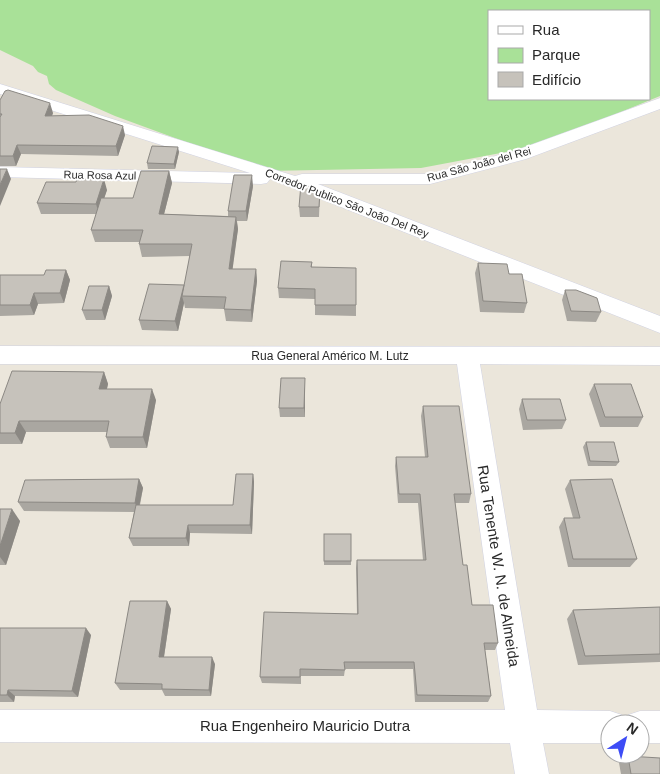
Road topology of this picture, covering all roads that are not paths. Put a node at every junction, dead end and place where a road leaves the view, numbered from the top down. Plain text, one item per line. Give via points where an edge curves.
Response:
1 (0, 89) edge
2 (660, 103) edge
3 (0, 172) edge
4 (290, 180) junction
5 (660, 325) edge
6 (0, 355) edge
7 (660, 356) edge
8 (467, 357) junction
9 (523, 725) junction
10 (0, 726) edge
11 (600, 726) edge
12 (532, 774) edge

1 - 4 street, Corredor Publico São João Del Rey
2 - 4 street, Rua São João del Rei via 520,155 430,179
3 - 4 street, Rua Rosa Azul
4 - 5 street, Corredor Publico São João Del Rey
6 - 8 street, Rua General Américo M. Lutz
7 - 8 street, Rua General Américo M. Lutz
8 - 9 street, Rua Tenente W. N. de Almeida
9 - 10 street, Rua Engenheiro Mauricio Dutra
9 - 11 street, Rua Engenheiro Mauricio Dutra
9 - 12 street, Rua Tenente W. N. de Almeida

